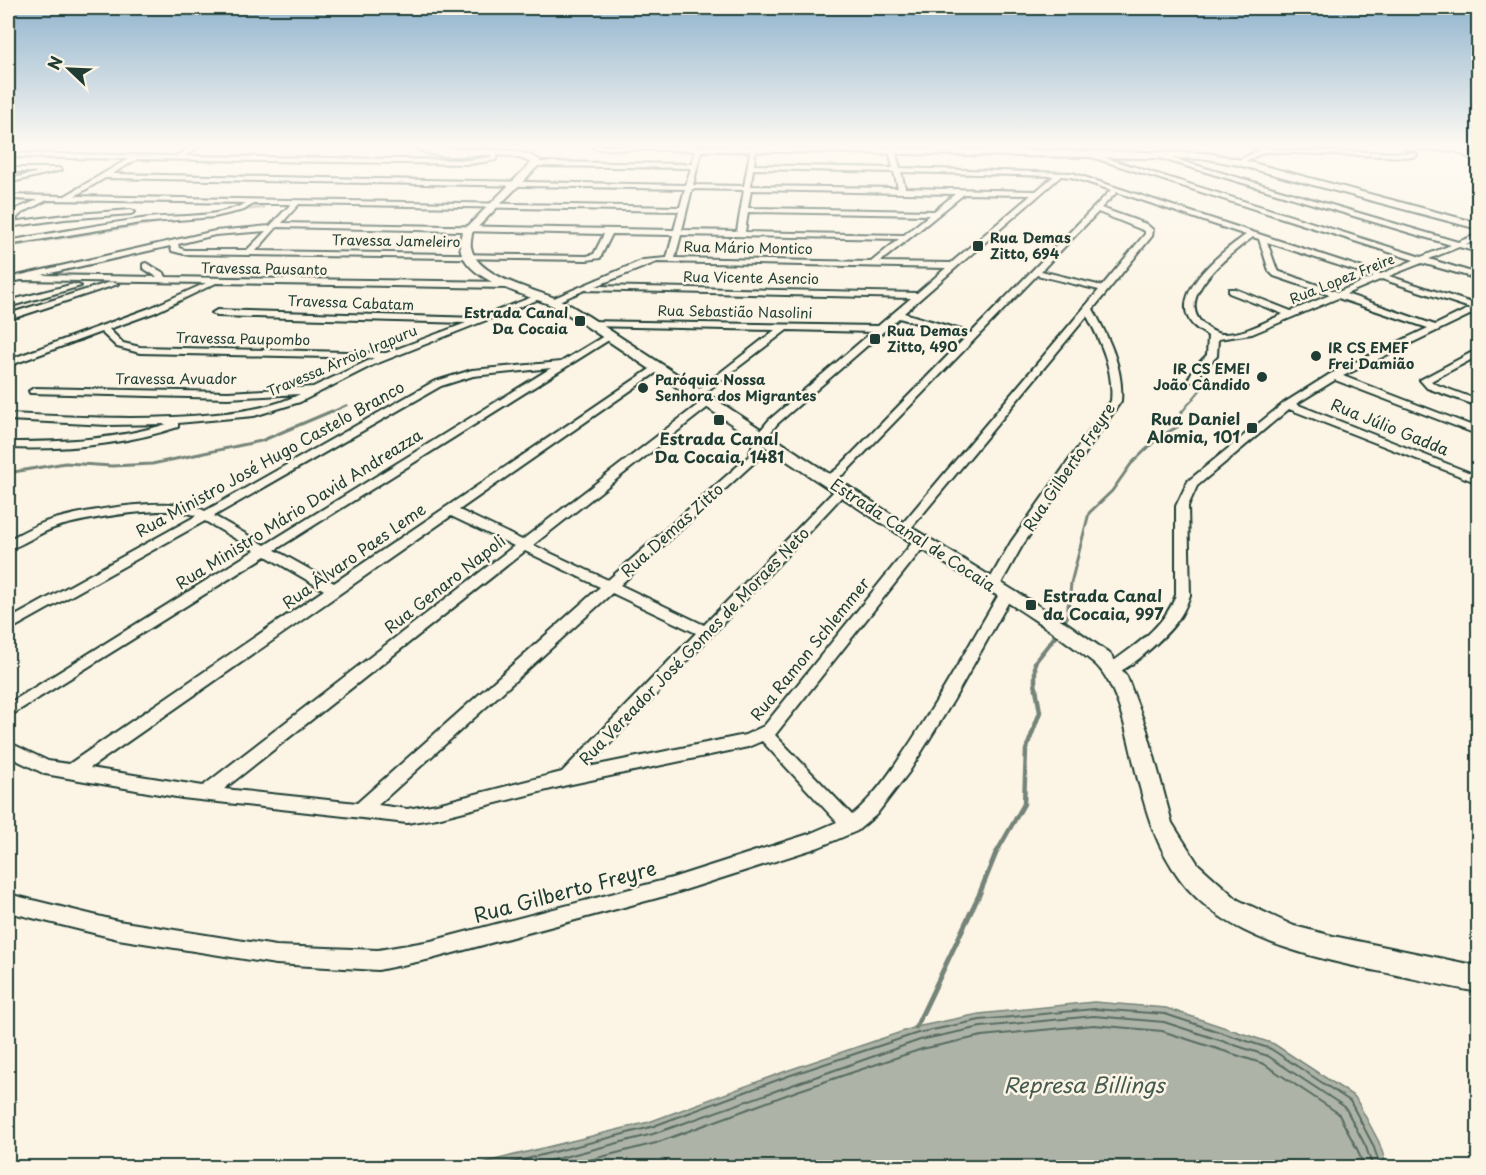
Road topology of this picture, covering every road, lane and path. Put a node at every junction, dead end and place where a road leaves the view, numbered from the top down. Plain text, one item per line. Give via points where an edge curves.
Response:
1 (42, 201) edge
2 (243, 201) edge
3 (253, 201) junction
4 (498, 201) edge
5 (685, 201) edge
6 (746, 201) edge
7 (951, 201) edge
8 (1028, 201) edge
9 (1104, 201) edge
10 (1152, 201) edge
11 (1235, 201) edge
12 (1311, 201) edge
13 (1385, 201) edge
14 (297, 202) junction
15 (329, 202) joint
16 (494, 205) junction
17 (682, 209) junction
18 (1096, 209) junction
19 (745, 210) junction
20 (19, 211) junction
21 (131, 212) dead end
22 (8, 213) edge
23 (936, 213) junction
24 (8, 224) edge
25 (1479, 226) edge
26 (273, 227) junction
27 (469, 229) junction
28 (609, 232) junction
29 (678, 233) junction
30 (741, 234) junction
31 (1252, 234) junction
32 (1479, 236) edge
33 (904, 237) junction
34 (1262, 237) junction
35 (174, 242) junction
36 (13, 244) edge
37 (1459, 244) junction
38 (1479, 250) edge
39 (251, 252) junction
40 (469, 256) junction
41 (671, 259) junction
42 (1423, 260) junction
43 (873, 264) junction
44 (146, 266) dead end
45 (952, 266) junction
46 (1035, 272) junction
47 (21, 277) junction
48 (1383, 277) junction
49 (1479, 277) edge
50 (8, 280) edge
51 (102, 280) junction
52 (124, 280) junction
53 (163, 281) junction
54 (214, 282) junction
55 (507, 285) junction
56 (583, 288) junction
57 (1104, 289) junction
58 (1232, 291) dead end
59 (1340, 295) junction
60 (918, 296) junction
61 (544, 300) junction
62 (8, 304) edge
63 (1479, 308) edge
64 (1088, 309) junction
65 (217, 313) dead end
66 (897, 314) junction
67 (1292, 314) junction
68 (8, 317) edge
69 (484, 320) junction
70 (590, 323) junction
71 (786, 326) junction
72 (1436, 328) junction
73 (103, 329) junction
74 (880, 329) junction
75 (1213, 335) junction
76 (609, 336) junction
77 (972, 336) junction
78 (1479, 352) edge
79 (390, 356) junction
80 (8, 363) edge
81 (563, 364) junction
82 (656, 368) junction
83 (1334, 376) junction
84 (1193, 381) dead end
85 (318, 390) junction
86 (34, 392) dead end
87 (703, 399) junction
88 (1479, 403) edge
89 (1288, 405) junction
90 (8, 417) edge
91 (188, 420) junction
92 (1475, 430) dead end
93 (761, 437) junction
94 (8, 445) edge
95 (827, 480) junction
96 (1479, 480) edge
97 (842, 490) junction
98 (449, 510) junction
99 (203, 515) junction
100 (903, 530) junction
101 (921, 542) junction
102 (8, 545) edge
103 (522, 545) junction
104 (264, 550) junction
105 (610, 586) junction
106 (335, 590) junction
107 (1000, 590) junction
108 (8, 626) edge
109 (706, 632) junction
110 (1112, 670) junction
111 (8, 711) edge
112 (765, 734) junction
113 (8, 748) edge
114 (71, 772) junction
115 (567, 778) junction
116 (205, 795) junction
117 (359, 812) junction
118 (851, 826) junction
119 (8, 903) edge
120 (1479, 979) edge

1 - 20 street
2 - 3 street
3 - 14 street
3 - 36 street via 240,209 140,221
4 - 16 main road
5 - 17 street
6 - 19 street
7 - 23 street
8 - 45 street, Rua Demas Zitto
9 - 18 street
10 - 31 street
11 - 42 street
12 - 37 street
13 - 25 main road
14 - 15 street
14 - 26 street
15 - 16 street
16 - 17 street
16 - 27 main road
17 - 29 street
18 - 46 street
18 - 57 street via 1143,226 1149,232
19 - 23 street
19 - 30 street
20 - 22 street
20 - 24 street
21 - 24 street
23 - 33 street
26 - 27 street
26 - 35 street
26 - 39 street
27 - 28 street
27 - 40 main road via 464,242
28 - 29 street
28 - 40 street, Travessa Jameleiro via 593,258
29 - 30 street
29 - 41 street
30 - 33 street
31 - 34 street
31 - 75 street via 1216,261 1194,293 1193,317
32 - 37 street, Rua Lopez Freire
33 - 43 street
34 - 48 street
34 - 59 street via 1274,272
35 - 39 street, Travessa Jameleiro via 175,249 180,251
35 - 47 street
37 - 38 street
37 - 42 street, Rua Lopez Freire
39 - 40 street, Travessa Jameleiro
40 - 55 main road, Estrada Canal de Cocaia via 479,268
41 - 43 street, Rua Mário Montico
41 - 56 street, Rua Mário Montico via 646,262
42 - 48 street, Rua Lopez Freire
42 - 49 street
43 - 45 street, Rua Mário Montico
44 - 53 street via 161,274
45 - 60 street, Rua Demas Zitto
46 - 57 street
46 - 77 street
47 - 50 street
47 - 51 street, Travessa Pausanto
48 - 59 street, Rua Lopez Freire
48 - 63 street
51 - 52 street, Travessa Pausanto
51 - 62 street
52 - 53 street, Travessa Pausanto
52 - 68 street
53 - 54 street, Travessa Pausanto
54 - 55 street, Travessa Pausanto
54 - 73 street
55 - 61 main road, Estrada Canal de Cocaia
56 - 60 street, Rua Vicente Asencio
56 - 61 street, Rua Mário Montico
57 - 64 street
58 - 67 street
59 - 67 street, Rua Lopez Freire
59 - 72 street
60 - 66 street, Rua Demas Zitto
61 - 69 street, Travessa Arroio Irapuru
61 - 70 main road, Estrada Canal de Cocaia
63 - 72 street
64 - 100 street
64 - 107 street, Rua Gilberto Freyre via 1116,377 1116,401 1016,545
65 - 69 street, Travessa Cabatam
66 - 74 street, Rua Demas Zitto
66 - 77 street
67 - 75 street, Rua Lopez Freire via 1237,336
69 - 79 street, Travessa Arroio Irapuru
70 - 71 street, Rua Sebastião Nasolini
70 - 76 main road, Estrada Canal de Cocaia
71 - 74 street, Rua Sebastião Nasolini
71 - 87 street, Rua Genaro Napoli
72 - 83 street
73 - 79 street, Travessa Paupombo via 120,345 140,350
73 - 80 street
74 - 93 street, Rua Demas Zitto
75 - 84 street via 1212,356
76 - 81 street, Rua Ministro Mário David Andreazza
76 - 82 main road, Estrada Canal de Cocaia
77 - 95 street via 841,471
78 - 88 street via 1425,379 1431,386
79 - 85 street, Travessa Arroio Irapuru
81 - 99 street, Rua Ministro José Hugo Castelo Branco via 472,373 437,384
81 - 104 street, Rua Ministro Mário David Andreazza
82 - 87 main road, Estrada Canal de Cocaia
82 - 98 street, Rua Álvaro Paes Leme
83 - 89 street
83 - 92 street
85 - 86 street, Travessa Avuador via 228,395
85 - 91 street, Travessa Arroio Irapuru via 254,413
87 - 93 main road, Estrada Canal de Cocaia
87 - 103 street, Rua Genaro Napoli
89 - 96 street, Rua Júlio Gadda
89 - 110 street via 1192,484 1182,506 1180,609
90 - 91 street, Travessa Arroio Irapuru via 108,422
91 - 94 street via 140,435 103,441
93 - 95 main road, Estrada Canal de Cocaia
93 - 105 street, Rua Demas Zitto via 754,456
95 - 97 main road, Estrada Canal de Cocaia
97 - 100 main road, Estrada Canal de Cocaia
97 - 109 street, Rua Vereador José Gomes de Moraes Neto
98 - 103 street
98 - 106 street, Rua Álvaro Paes Leme
99 - 102 street via 185,508 87,516 47,525
99 - 104 street
99 - 108 street, Rua Ministro José Hugo Castelo Branco
100 - 101 main road, Estrada Canal de Cocaia
101 - 107 main road, Estrada Canal de Cocaia
101 - 112 street, Rua Ramon Schlemmer
103 - 105 street
103 - 116 street, Rua Genaro Napoli
104 - 106 street
104 - 111 street, Rua Ministro Mário David Andreazza
105 - 109 street
105 - 117 street, Rua Demas Zitto
106 - 114 street, Rua Álvaro Paes Leme
107 - 110 main road, Estrada Canal de Cocaia via 1103,658
107 - 118 street, Rua Gilberto Freyre via 948,697 903,767 870,810
109 - 115 street, Rua Vereador José Gomes de Moraes Neto
110 - 120 main road, Estrada Canal de Cocaia via 1136,730 1161,826 1189,872 1210,893 1244,917 1292,938
112 - 115 street, Rua Ramon Schlemmer via 712,749
112 - 118 street
113 - 114 street, Rua Vereador José Gomes de Moraes Neto via 45,767
114 - 116 street, Rua Vereador José Gomes de Moraes Neto
115 - 117 street, Rua Vereador José Gomes de Moraes Neto via 412,816
116 - 117 street, Rua Vereador José Gomes de Moraes Neto
118 - 119 street, Rua Gilberto Freyre via 672,886 431,950 378,960 276,955 118,930

